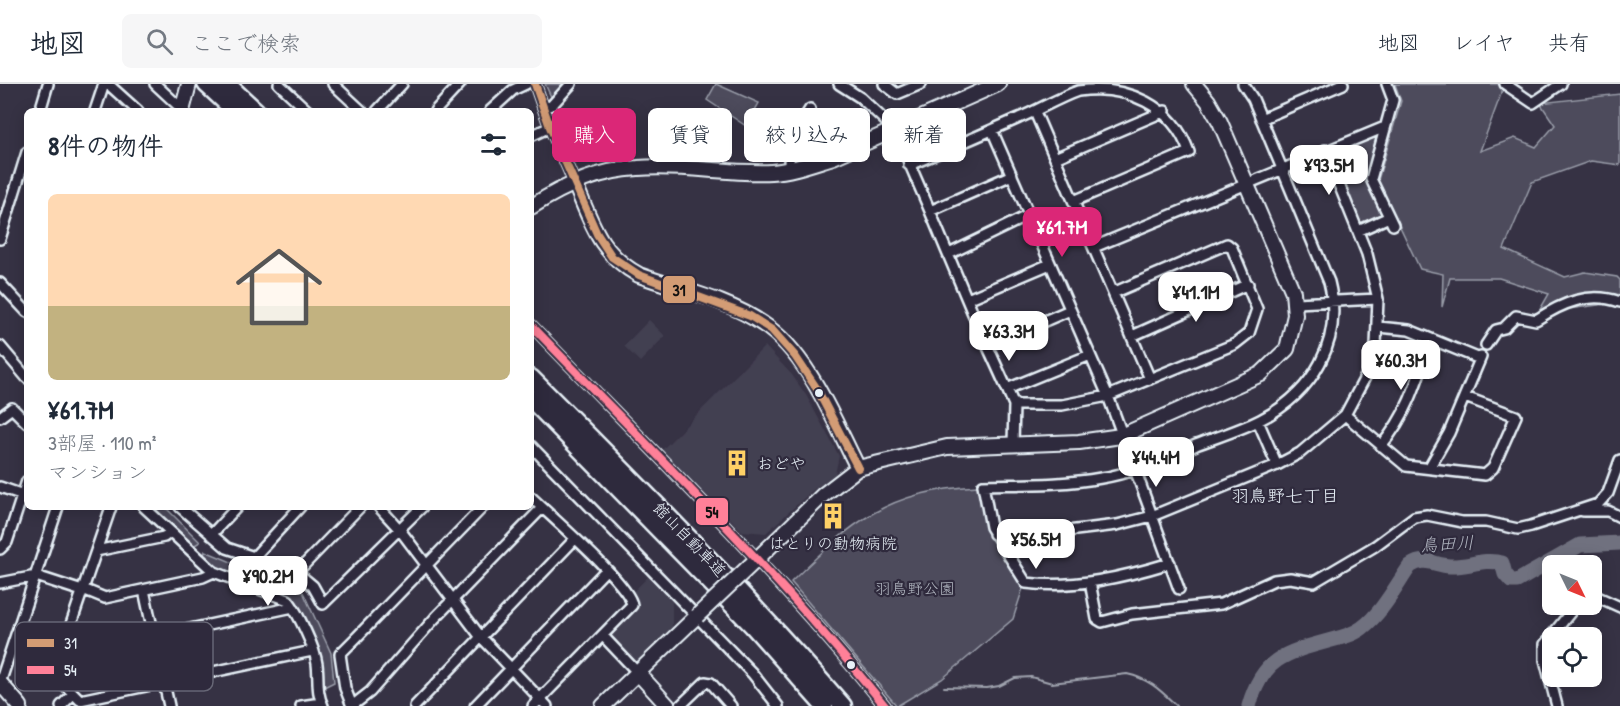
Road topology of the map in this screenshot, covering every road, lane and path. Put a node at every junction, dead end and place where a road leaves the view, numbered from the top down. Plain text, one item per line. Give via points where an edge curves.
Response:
1 (48, 84) edge
2 (106, 84) edge
3 (155, 84) edge
4 (189, 84) edge
5 (206, 84) edge
6 (227, 84) edge
7 (279, 84) edge
8 (402, 84) edge
9 (460, 84) edge
10 (526, 84) edge
11 (535, 84) edge
12 (571, 84) edge
13 (839, 84) edge
14 (885, 84) edge
15 (921, 84) edge
16 (998, 84) edge
17 (1194, 84) edge
18 (1243, 84) edge
19 (1343, 84) edge
20 (1387, 84) edge
21 (1505, 84) edge
22 (1561, 84) edge
23 (1115, 85) edge
24 (338, 86) edge
25 (545, 107) junction
26 (41, 108) edge
27 (96, 108) edge
28 (134, 108) edge
29 (181, 108) edge
30 (183, 108) edge
31 (232, 108) edge
32 (253, 108) edge
33 (305, 108) edge
34 (359, 108) edge
35 (380, 108) edge
36 (438, 108) edge
37 (493, 108) edge
38 (944, 108) edge
39 (1165, 111) junction
40 (1035, 112) junction
41 (882, 118) edge
42 (1261, 119) junction
43 (550, 127) junction
44 (1385, 127) junction
45 (992, 130) junction
46 (534, 135) edge
47 (882, 136) edge
48 (1325, 150) junction
49 (1055, 158) junction
50 (24, 162) edge
51 (789, 162) edge
52 (908, 162) edge
53 (909, 165) junction
54 (1282, 168) junction
55 (789, 169) junction
56 (1012, 175) junction
57 (1246, 182) junction
58 (575, 183) junction
59 (1074, 201) junction
60 (534, 205) edge
61 (930, 211) junction
62 (1029, 215) junction
63 (1358, 231) junction
64 (0, 239) edge
65 (1094, 247) junction
66 (947, 252) junction
67 (1050, 264) junction
68 (0, 283) edge
69 (1248, 284) junction
70 (1113, 293) junction
71 (1378, 299) junction
72 (1334, 301) junction
73 (968, 302) junction
74 (1620, 302) edge
75 (1296, 303) junction
76 (24, 309) edge
77 (1070, 310) junction
78 (1378, 327) junction
79 (534, 328) edge
80 (1132, 336) junction
81 (1430, 341) junction
82 (987, 345) junction
83 (1486, 345) dead end
84 (0, 346) edge
85 (1090, 355) junction
86 (24, 374) edge
87 (1150, 379) junction
88 (534, 381) edge
89 (1007, 389) junction
90 (1108, 396) junction
91 (1465, 397) junction
92 (534, 402) edge
93 (1014, 405) junction
94 (1345, 415) junction
95 (0, 417) edge
96 (24, 420) edge
97 (1258, 421) junction
98 (1120, 436) junction
99 (1013, 444) junction
100 (1381, 446) junction
101 (534, 449) edge
102 (1620, 460) edge
103 (1277, 465) junction
104 (858, 468) junction
105 (1430, 468) junction
106 (1134, 470) junction
107 (0, 488) edge
108 (24, 496) edge
109 (24, 499) edge
110 (534, 500) edge
111 (542, 508) junction
112 (57, 510) edge
113 (110, 510) edge
114 (147, 510) edge
115 (183, 510) edge
116 (234, 510) edge
117 (297, 510) edge
118 (357, 510) edge
119 (381, 510) edge
120 (420, 510) edge
121 (480, 510) edge
122 (1575, 511) junction
123 (1618, 515) edge
124 (1152, 516) junction
125 (400, 530) junction
126 (170, 532) junction
127 (994, 534) junction
128 (211, 535) junction
129 (575, 539) junction
130 (0, 549) edge
131 (96, 551) junction
132 (757, 559) junction
133 (1170, 563) junction
134 (428, 565) junction
135 (606, 570) junction
136 (214, 572) junction
137 (36, 576) junction
138 (1090, 582) junction
139 (0, 583) edge
140 (1179, 589) dead end
141 (83, 590) junction
142 (144, 590) junction
143 (1602, 599) edge
144 (453, 602) junction
145 (293, 607) junction
146 (1620, 607) edge
147 (1568, 615) edge
148 (697, 616) junction
149 (21, 622) edge
150 (72, 622) edge
151 (151, 622) edge
152 (213, 624) edge
153 (480, 636) junction
154 (603, 636) junction
155 (15, 638) edge
156 (312, 651) junction
157 (510, 668) junction
158 (213, 672) edge
159 (638, 673) junction
160 (0, 683) edge
161 (70, 691) edge
162 (128, 691) edge
163 (166, 691) edge
164 (73, 694) junction
165 (322, 704) edge
166 (540, 704) edge
167 (662, 704) edge
168 (20, 706) edge
169 (61, 706) edge
170 (169, 706) edge
171 (301, 706) edge
172 (352, 706) edge
173 (415, 706) edge
174 (475, 706) edge
175 (603, 706) edge
176 (680, 706) edge
177 (731, 706) edge
178 (778, 706) edge
179 (824, 706) edge
180 (843, 706) edge
181 (885, 706) edge
182 (1557, 706) edge

1 - 26 street
2 - 27 street
2 - 28 street
3 - 29 street
4 - 30 street
5 - 31 highway
6 - 32 highway
7 - 33 street
8 - 35 street
9 - 36 street
10 - 37 street
11 - 25 street
12 - 25 street via 552,105
13 - 41 street
14 - 15 street via 897,94
16 - 38 street
17 - 57 street via 1209,101
18 - 42 street
19 - 42 street
20 - 44 street via 1393,100
21 - 22 street via 1533,103
23 - 39 street via 1143,95
23 - 40 street via 1079,91
24 - 34 street
25 - 43 street
39 - 49 street
39 - 59 street via 1184,136 1190,152
40 - 45 street
40 - 49 street
42 - 54 street
43 - 46 street
43 - 58 street
44 - 48 street
44 - 63 street via 1371,179 1390,221
45 - 53 street
45 - 56 street
47 - 55 street via 833,157
48 - 54 street
48 - 63 street
49 - 59 street
50 - 64 street
51 - 55 street
52 - 53 street
53 - 61 street
54 - 57 street
54 - 72 street via 1325,267
55 - 58 street via 772,172 638,167 605,172
56 - 61 street
56 - 62 street
57 - 65 street
57 - 75 street
58 - 60 street
58 - 104 street via 603,246 623,266 750,316 779,337 817,389
59 - 65 street
61 - 66 street
62 - 66 street
62 - 67 street
63 - 71 street
65 - 70 street
66 - 73 street
67 - 73 street
67 - 77 street
68 - 76 street
69 - 70 street via 1227,244
69 - 80 street
69 - 87 street via 1257,309 1249,333 1236,344
70 - 80 street
71 - 72 street
71 - 78 street
72 - 75 street
72 - 97 street via 1332,335 1317,369 1298,393
73 - 82 street
74 - 83 street via 1594,297 1554,307 1536,320 1516,316 1496,330
75 - 98 street via 1287,349 1269,369
77 - 82 street
77 - 85 street
78 - 81 street via 1409,330
78 - 94 street via 1369,370
79 - 132 street
80 - 87 street
81 - 91 street via 1480,358
81 - 100 street via 1413,398
82 - 89 street
84 - 86 street
85 - 89 street
85 - 90 street
87 - 90 street
88 - 180 highway, 館山自動車道 via 698,546
89 - 93 street
90 - 93 street via 1062,405
90 - 98 street
91 - 105 street
91 - 105 street via 1516,416 1493,468 1485,476
92 - 179 highway, 館山自動車道 via 753,626
93 - 99 street
94 - 100 street
94 - 103 street via 1300,453
95 - 96 street via 12,408
97 - 103 street
97 - 106 street
98 - 99 street
98 - 106 street
99 - 104 street via 947,447
100 - 105 street via 1406,466
101 - 148 street
102 - 122 street via 1604,498 1598,504
103 - 124 street
104 - 132 street
106 - 124 street
106 - 127 street via 1101,479 983,485
107 - 108 street
109 - 130 street via 7,542
110 - 111 street
111 - 129 street
111 - 144 street
112 - 137 street
113 - 131 street
114 - 126 street
115 - 128 street
116 - 128 street
117 - 128 street via 254,557 227,548
118 - 125 street via 300,569 301,576 313,586 323,604
119 - 125 street
120 - 125 street
121 - 134 street
122 - 123 street via 1608,511
122 - 138 street via 1518,529 1427,515 1414,517 1375,546 1314,582 1274,580 1221,604 1132,614 1102,622 1097,619
124 - 127 street via 1117,525 1051,533
124 - 133 street
125 - 134 street
126 - 131 street via 165,537
126 - 136 street
127 - 138 street via 1026,583
129 - 135 street
129 - 153 street
131 - 141 street
132 - 148 street, bridge
132 - 181 street
133 - 138 street via 1130,576
133 - 140 street
134 - 144 street
134 - 172 street via 342,649 345,688
135 - 154 street via 631,598 632,605
135 - 157 street
136 - 142 street
136 - 145 street via 288,600
137 - 139 street
137 - 141 street
137 - 149 street
141 - 142 street via 105,598
141 - 150 street
142 - 151 street
143 - 146 street
144 - 153 street
144 - 172 street via 370,692
145 - 152 street
145 - 156 street
147 - 182 street via 1545,644 1545,660
148 - 159 street
148 - 178 street
153 - 157 street
153 - 173 street
154 - 159 street
154 - 166 street
155 - 160 street
156 - 158 street
156 - 165 street
157 - 166 street
157 - 174 street
159 - 167 street
159 - 175 street
160 - 168 street
161 - 164 street
162 - 164 street via 87,700
163 - 170 street
164 - 169 street
165 - 171 street
176 - 177 street via 705,682 711,683

